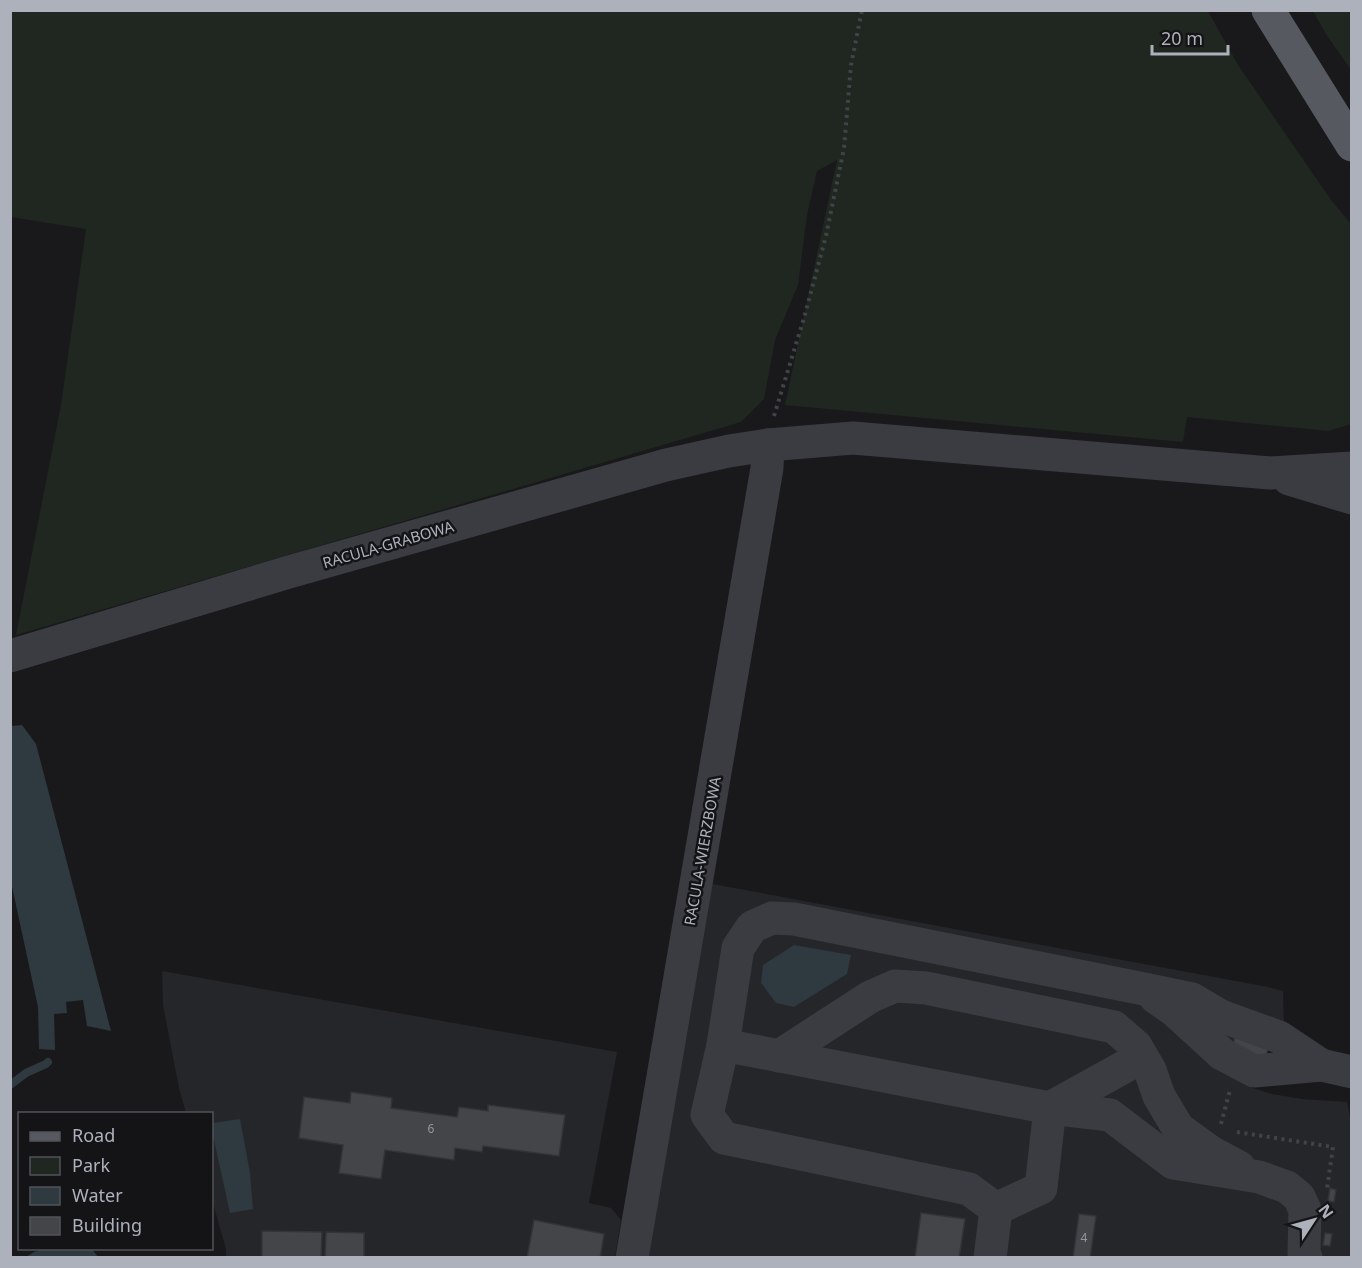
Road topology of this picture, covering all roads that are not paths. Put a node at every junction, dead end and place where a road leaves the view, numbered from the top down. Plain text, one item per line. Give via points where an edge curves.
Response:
1 (1269, 10) edge
2 (1352, 145) edge
3 (768, 445) junction
4 (1352, 468) edge
5 (1270, 473) junction
6 (1352, 498) edge
7 (10, 656) edge
8 (1144, 990) junction
9 (723, 1046) junction
10 (779, 1056) junction
11 (1142, 1057) junction
12 (1336, 1069) edge
13 (1050, 1108) junction
14 (1259, 1177) junction
15 (996, 1209) junction
16 (632, 1257) edge
17 (990, 1257) edge
18 (1306, 1257) edge

1 - 2 main road
3 - 5 street, RACULA-GRABOWA via 853,438
3 - 7 street, RACULA-GRABOWA via 654,468
3 - 16 street, RACULA-WIERZBOWA
4 - 5 street
5 - 6 street
8 - 9 street via 794,919 772,918 752,927 738,948
8 - 12 street via 1192,999 1221,1016 1279,1037
8 - 12 street via 1175,1011 1222,1054 1254,1071
9 - 10 street
9 - 15 street via 708,1115 724,1138 969,1189
10 - 11 street via 870,997 895,986 926,988 1114,1027 1136,1046
10 - 13 street
11 - 13 street
11 - 14 street via 1178,1128 1211,1152
13 - 14 street via 1110,1115 1173,1163
13 - 15 street via 1041,1188
14 - 18 street via 1287,1187 1299,1197 1305,1210
15 - 17 street

